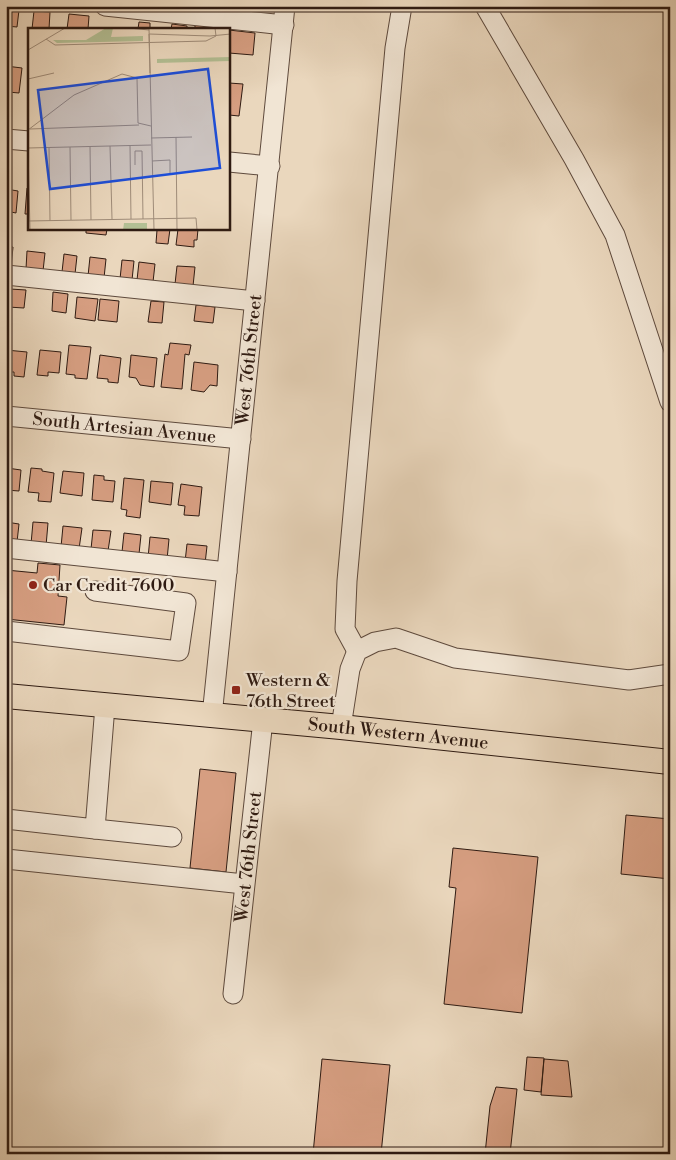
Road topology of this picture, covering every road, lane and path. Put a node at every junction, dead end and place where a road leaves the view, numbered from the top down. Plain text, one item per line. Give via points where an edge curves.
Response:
1 (105, 6) edge
2 (285, 6) edge
3 (402, 6) edge
4 (485, 6) edge
5 (284, 25) junction
6 (6, 139) edge
7 (28, 141) edge
8 (230, 162) edge
9 (270, 166) junction
10 (6, 275) edge
11 (255, 301) junction
12 (670, 402) edge
13 (6, 416) edge
14 (241, 440) junction
15 (6, 548) edge
16 (227, 572) junction
17 (95, 591) dead end
18 (6, 631) edge
19 (358, 651) junction
20 (670, 674) edge
21 (6, 696) edge
22 (105, 706) junction
23 (212, 716) junction
24 (263, 720) junction
25 (341, 727) junction
26 (670, 762) edge
27 (6, 819) edge
28 (95, 829) junction
29 (172, 837) dead end
30 (6, 859) edge
31 (244, 884) junction
32 (233, 994) dead end

1 - 5 street
2 - 5 street, West 76th Street
3 - 19 street via 395,48 347,582 345,629
4 - 12 street via 615,235
5 - 9 street, West 76th Street
6 - 7 street
8 - 9 street
9 - 11 street, West 76th Street
10 - 11 street
11 - 14 street, West 76th Street
13 - 14 street, South Artesian Avenue
14 - 16 street, West 76th Street
15 - 16 street
16 - 23 street, West 76th Street
17 - 18 street via 186,603 179,651
19 - 20 street via 374,642 396,638 455,658 629,680
19 - 25 street via 350,669
21 - 22 main road, South Western Avenue
22 - 23 main road, South Western Avenue
22 - 28 street
23 - 24 main road, South Western Avenue
24 - 25 main road, South Western Avenue
24 - 31 street, West 76th Street
25 - 26 main road, South Western Avenue
27 - 28 street
28 - 29 street
30 - 31 street
31 - 32 street, West 76th Street

